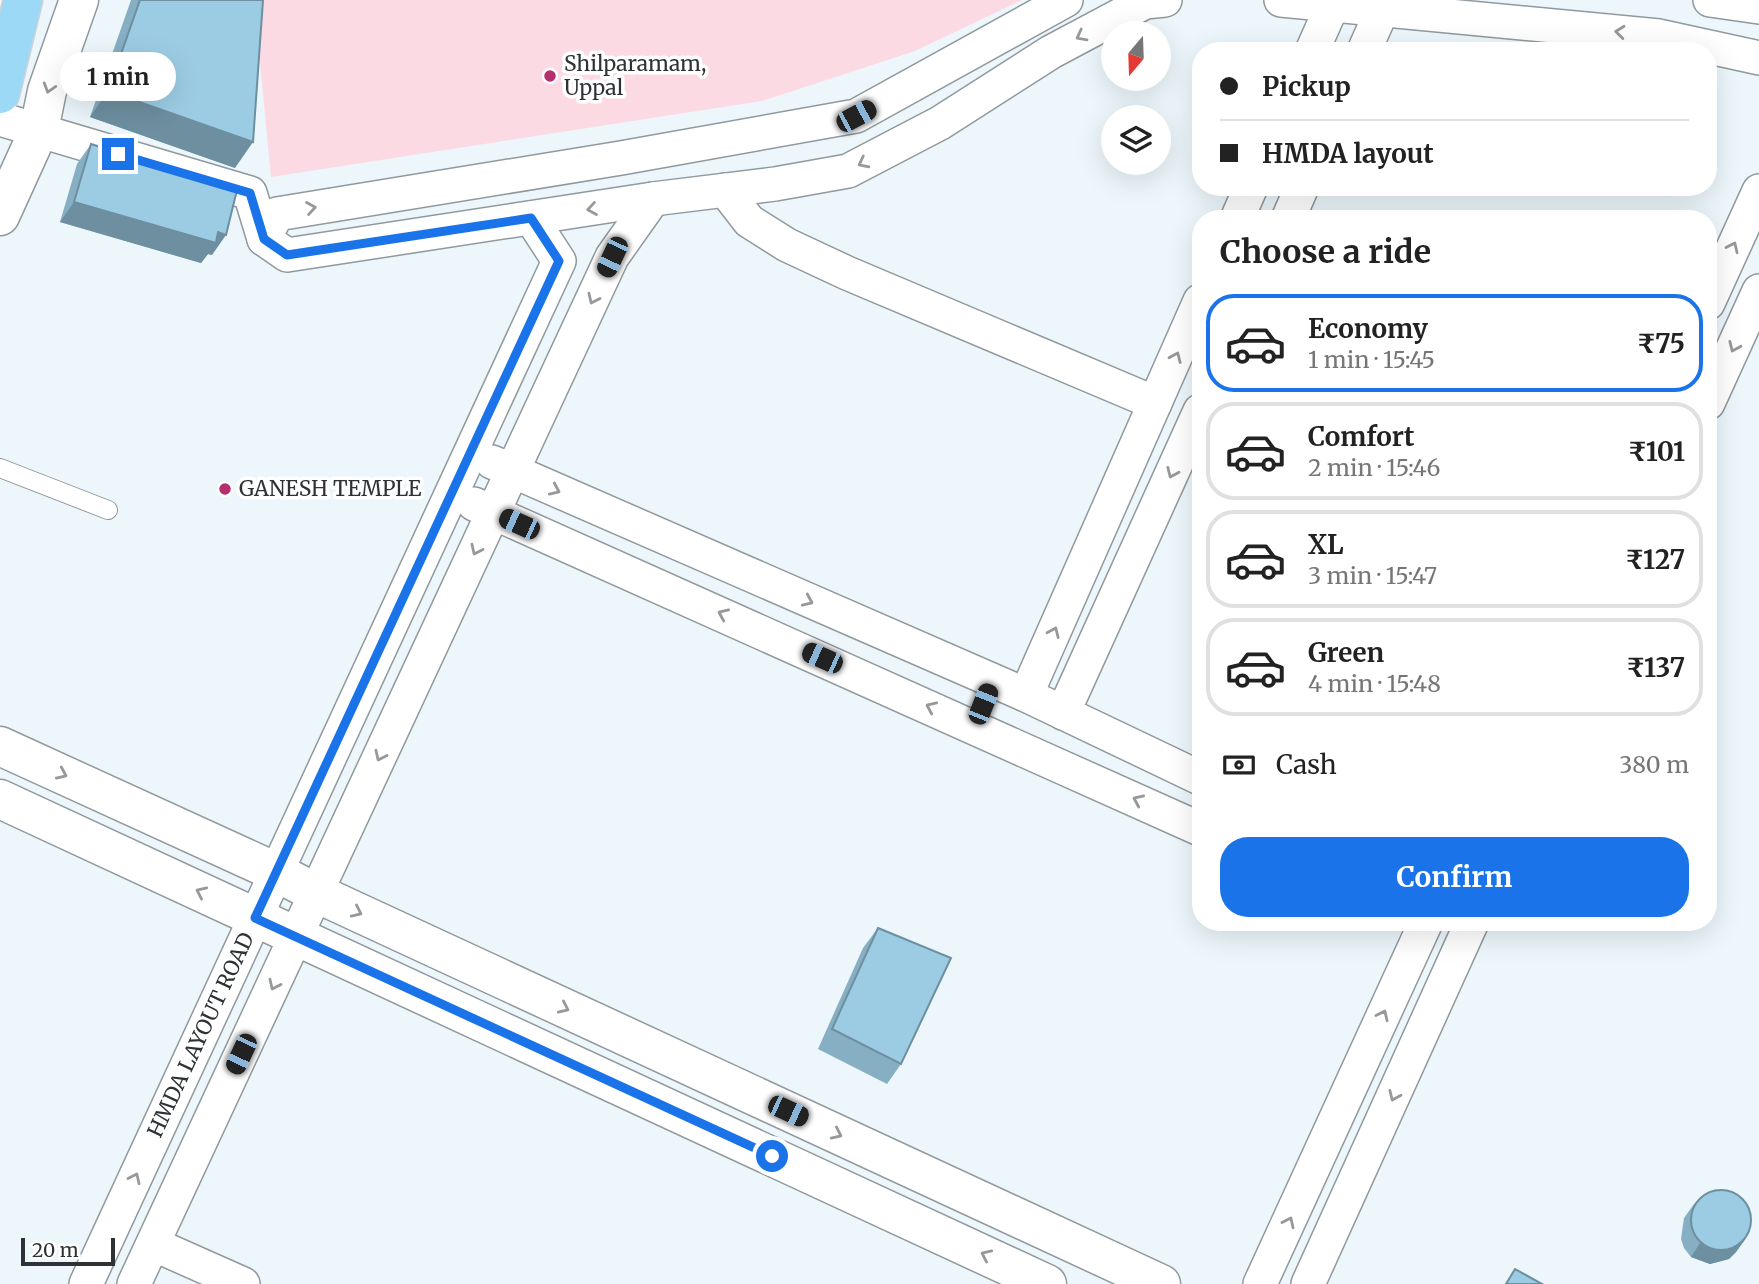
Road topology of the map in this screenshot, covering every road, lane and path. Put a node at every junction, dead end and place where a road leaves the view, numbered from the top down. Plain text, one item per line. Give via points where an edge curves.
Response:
1 (23, 0) edge
2 (79, 0) edge
3 (1066, 0) edge
4 (1165, 0) edge
5 (1280, 0) edge
6 (1710, 0) edge
7 (1333, 4) junction
8 (1759, 7) edge
9 (1383, 8) junction
10 (1316, 42) edge
11 (1368, 42) edge
12 (1686, 42) edge
13 (1717, 49) edge
14 (1759, 58) edge
15 (0, 94) edge
16 (856, 116) junction
17 (0, 119) edge
18 (39, 130) junction
19 (904, 142) junction
20 (725, 190) junction
21 (1759, 191) edge
22 (653, 199) junction
23 (0, 216) edge
24 (531, 218) junction
25 (264, 239) junction
26 (1717, 283) edge
27 (1759, 291) edge
28 (1192, 319) edge
29 (1717, 383) edge
30 (1155, 403) junction
31 (1192, 429) edge
32 (470, 453) junction
33 (0, 468) edge
34 (513, 471) junction
35 (451, 494) junction
36 (108, 510) dead end
37 (493, 512) junction
38 (992, 681) junction
39 (1026, 695) junction
40 (1063, 713) junction
41 (974, 726) junction
42 (0, 746) edge
43 (1192, 774) edge
44 (0, 799) edge
45 (1192, 824) edge
46 (276, 872) junction
47 (316, 893) junction
48 (255, 918) junction
49 (1415, 931) edge
50 (1468, 931) edge
51 (296, 936) junction
52 (112, 1228) junction
53 (153, 1244) junction
54 (86, 1284) edge
55 (134, 1284) edge
56 (243, 1284) edge
57 (1048, 1284) edge
58 (1161, 1284) edge
59 (1260, 1284) edge
60 (1308, 1284) edge

1 - 15 highway
2 -> 18 street via 47,92
3 - 16 street
4 -> 19 street via 1145,2 1051,52
5 - 7 street
6 - 8 street
7 - 9 street
7 - 10 street
9 - 11 street
12 -> 9 street
14 -> 13 street
16 - 19 street
25 -> 16 street via 277,214
17 - 18 street
18 - 23 street
18 - 25 street via 250,193
19 -> 20 street via 848,171
20 - 22 street
20 - 30 street via 749,221 787,245
26 -> 21 street
22 -> 24 street
22 -> 34 street via 612,257
24 - 25 street via 287,255
24 - 32 street, HMDA LAYOUT ROAD via 559,261
27 -> 29 street
30 -> 28 street
39 -> 30 street
31 -> 40 street
32 - 34 street
32 - 35 street, HMDA LAYOUT ROAD
33 - 36 lane
34 - 37 street
34 -> 38 street
35 - 37 street
35 - 46 street, HMDA LAYOUT ROAD
41 -> 37 street
37 -> 47 street
38 - 39 street
38 - 41 street
39 - 40 street
40 - 43 street
45 -> 41 street
42 -> 46 street
48 -> 44 street
46 - 47 street
46 - 48 street, HMDA LAYOUT ROAD
47 - 51 street
47 -> 58 street
48 - 51 street
52 -> 48 street, HMDA LAYOUT ROAD
59 -> 49 street
50 -> 60 street
51 -> 53 street
57 -> 51 street
52 - 53 street
52 - 54 street, HMDA LAYOUT ROAD
53 - 55 street
53 - 56 street

